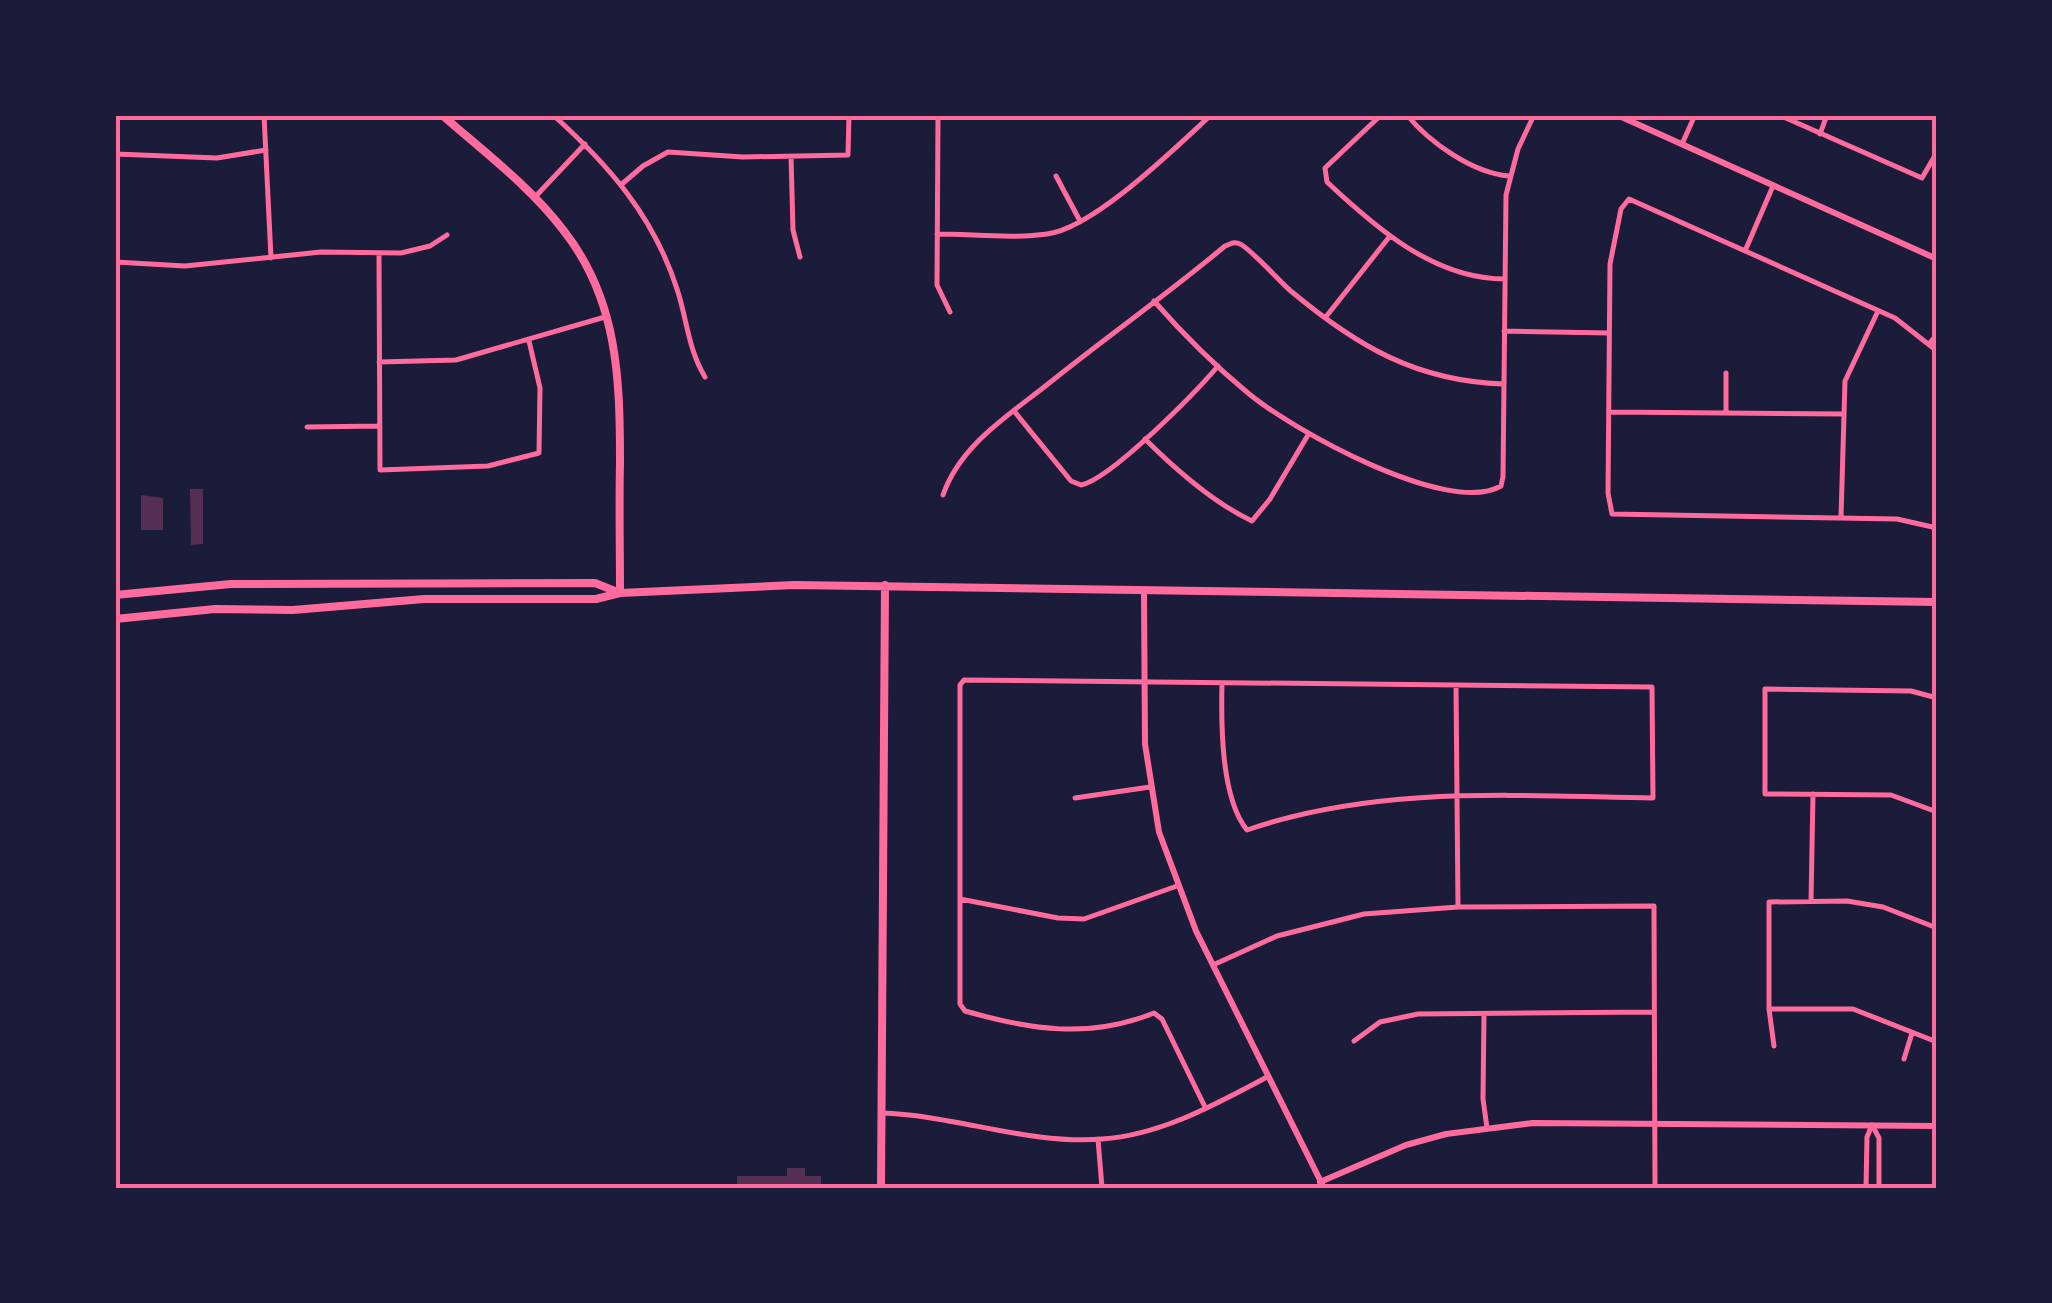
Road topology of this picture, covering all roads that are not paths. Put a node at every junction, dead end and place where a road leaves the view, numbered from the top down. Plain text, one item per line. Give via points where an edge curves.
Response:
1 (264, 115) edge
2 (442, 115) edge
3 (554, 115) edge
4 (849, 115) edge
5 (938, 115) edge
6 (1211, 115) edge
7 (1381, 115) edge
8 (1407, 115) edge
9 (1534, 115) edge
10 (1618, 115) edge
11 (1695, 115) edge
12 (1778, 115) edge
13 (1827, 115) edge
14 (1820, 134) junction
15 (586, 144) junction
16 (1682, 144) junction
17 (266, 150) junction
18 (1937, 152) edge
19 (115, 154) edge
20 (791, 156) junction
21 (1056, 176) dead end
22 (1509, 176) junction
23 (622, 184) junction
24 (1773, 186) junction
25 (535, 196) junction
26 (1080, 221) junction
27 (447, 234) dead end
28 (937, 234) junction
29 (1390, 236) junction
30 (1746, 252) junction
31 (378, 254) junction
32 (800, 257) dead end
33 (272, 258) junction
34 (1937, 260) edge
35 (115, 262) edge
36 (1505, 279) junction
37 (1154, 301) junction
38 (1878, 311) junction
39 (950, 312) dead end
40 (608, 316) junction
41 (1325, 318) junction
42 (1504, 331) junction
43 (1610, 333) junction
44 (1937, 334) edge
45 (530, 341) junction
46 (1930, 344) junction
47 (1937, 351) edge
48 (379, 362) junction
49 (1218, 366) junction
50 (1726, 373) dead end
51 (705, 377) dead end
52 (1504, 384) junction
53 (1014, 411) junction
54 (1610, 412) junction
55 (1726, 413) junction
56 (1842, 414) junction
57 (379, 426) junction
58 (307, 427) dead end
59 (1308, 435) junction
60 (1145, 439) junction
61 (1081, 486) junction
62 (1080, 494) dead end
63 (943, 495) dead end
64 (1841, 517) junction
65 (1937, 528) edge
66 (885, 585) junction
67 (1144, 592) junction
68 (620, 593) junction
69 (115, 595) edge
70 (1937, 602) edge
71 (115, 619) edge
72 (1143, 682) junction
73 (1222, 683) junction
74 (1456, 686) junction
75 (1937, 698) edge
76 (1150, 787) junction
77 (1814, 794) junction
78 (1458, 796) junction
79 (1075, 798) dead end
80 (1937, 812) edge
81 (1177, 886) junction
82 (960, 899) junction
83 (1811, 901) junction
84 (1458, 906) junction
85 (1937, 928) edge
86 (1213, 965) junction
87 (1768, 1009) junction
88 (1654, 1012) junction
89 (1484, 1014) junction
90 (1912, 1032) junction
91 (1354, 1040) dead end
92 (1937, 1042) edge
93 (1774, 1046) dead end
94 (1904, 1059) dead end
95 (1267, 1078) junction
96 (1205, 1108) junction
97 (881, 1113) junction
98 (1655, 1124) junction
99 (1872, 1125) junction
100 (1937, 1126) edge
101 (1486, 1128) junction
102 (1098, 1140) junction
103 (1866, 1171) junction
104 (1879, 1171) junction
105 (1322, 1185) edge
106 (881, 1188) edge
107 (1102, 1188) edge
108 (1656, 1188) edge
109 (1866, 1188) edge
110 (1879, 1188) edge

1 - 17 street
2 - 25 main road
3 - 15 street
4 - 20 street via 848,155
5 - 28 street
6 - 26 street
7 - 29 street via 1326,168 1327,182
8 - 22 street via 1464,161
9 - 22 street
10 - 16 street
11 - 16 street
12 - 14 street
13 - 14 street
14 - 18 street via 1922,178
15 - 23 street
15 - 25 street
16 - 24 street
17 - 19 street via 217,158
17 - 33 street
20 - 23 street via 668,152
20 - 32 street via 792,230
21 - 26 street
22 - 36 street
23 - 51 street via 665,255
24 - 30 street
24 - 34 street
25 - 40 main road via 574,244
26 - 28 street via 1047,234
27 - 31 street via 430,246
28 - 39 street via 938,293
29 - 36 street via 1434,262
29 - 41 street
30 - 38 street
30 - 43 street via 1629,200 1614,232
31 - 33 street
31 - 48 street
33 - 35 street via 185,266
36 - 42 street
37 - 41 street via 1234,243
37 - 49 street
37 - 53 street
38 - 46 street
38 - 56 street via 1845,381
40 - 45 street
40 - 68 main road via 620,389
41 - 52 street via 1392,360 1438,376
42 - 43 street
42 - 52 street
43 - 54 street
44 - 46 street
45 - 48 street via 456,360
45 - 57 street via 540,388 539,453 488,466 380,470
46 - 47 street
48 - 57 street
49 - 59 street
49 - 60 street
50 - 55 street
52 - 59 street via 1501,486 1492,491 1414,482
53 - 61 street
53 - 63 street via 971,448
54 - 55 street
54 - 64 street via 1612,514
55 - 56 street
56 - 64 street
57 - 58 street
59 - 60 street via 1252,521 1181,473
60 - 61 street
61 - 62 street
64 - 65 street
66 - 67 main road
66 - 68 main road
66 - 97 main road
67 - 70 main road
67 - 72 street
68 - 69 main road via 595,583 232,584
68 - 71 main road via 596,600 424,599
72 - 73 street
72 - 76 street
72 - 82 street via 964,680
73 - 74 street
73 - 78 street via 1227,768 1236,816 1248,830 1349,806
74 - 78 street
74 - 78 street via 1652,688 1653,798
75 - 77 street via 1910,691 1766,688 1766,794
76 - 79 street
76 - 81 street
77 - 80 street via 1892,795
77 - 83 street
78 - 84 street
81 - 82 street via 1072,920
81 - 86 street
82 - 96 street via 965,1011 1028,1026 1095,1031 1154,1013
83 - 85 street via 1883,906
83 - 87 street via 1770,902
84 - 86 street via 1322,922
84 - 88 street via 1654,906
86 - 95 street
87 - 90 street via 1853,1008
87 - 93 street
88 - 89 street
88 - 98 street
89 - 91 street via 1418,1014 1380,1022
89 - 101 street
90 - 92 street
90 - 94 street
95 - 96 street
95 - 105 street
96 - 102 street via 1164,1126
97 - 102 street
97 - 106 main road
98 - 99 street
98 - 101 street
98 - 108 street
99 - 100 street
99 - 103 street
99 - 104 street
101 - 105 street via 1406,1145
102 - 107 street
103 - 104 street
103 - 109 street
104 - 110 street

